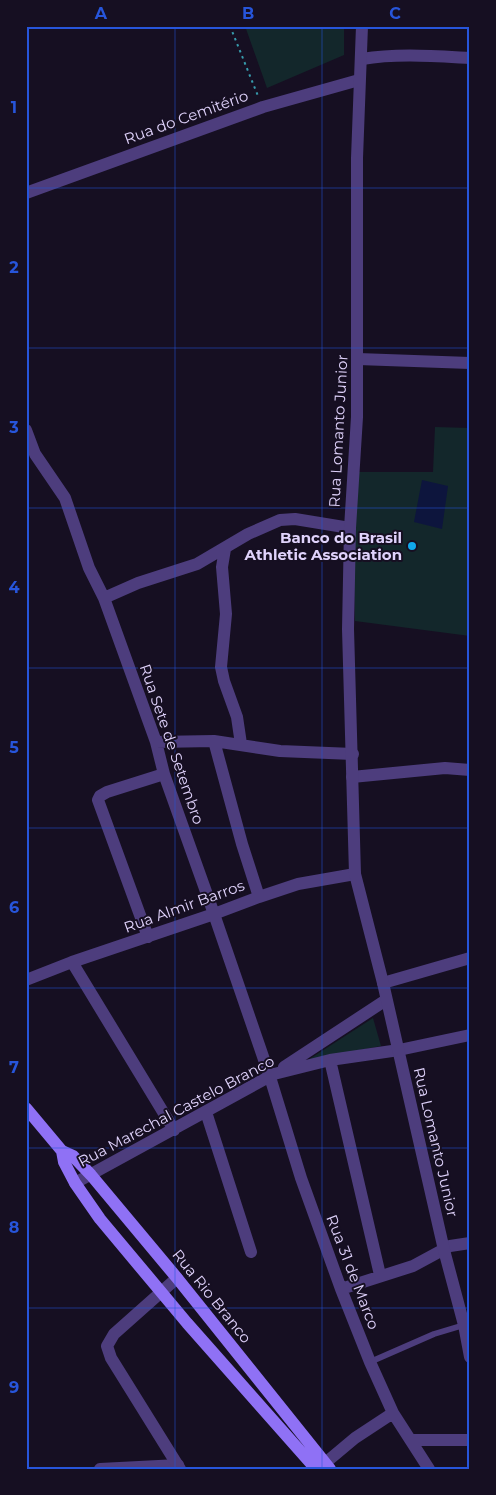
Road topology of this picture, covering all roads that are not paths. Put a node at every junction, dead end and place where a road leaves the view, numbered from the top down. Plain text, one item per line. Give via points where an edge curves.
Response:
1 (362, 26) edge
2 (470, 58) edge
3 (362, 59) junction
4 (359, 80) junction
5 (26, 193) edge
6 (358, 359) junction
7 (470, 362) edge
8 (26, 430) edge
9 (350, 528) junction
10 (225, 549) junction
11 (104, 598) junction
12 (214, 741) junction
13 (156, 742) junction
14 (241, 744) junction
15 (352, 754) junction
16 (470, 770) edge
17 (164, 774) junction
18 (352, 777) junction
19 (355, 874) junction
20 (259, 896) junction
21 (214, 914) junction
22 (148, 937) junction
23 (470, 958) edge
24 (72, 962) junction
25 (26, 980) edge
26 (383, 983) junction
27 (386, 1000) junction
28 (470, 1035) edge
29 (399, 1050) junction
30 (330, 1060) junction
31 (272, 1075) junction
32 (206, 1112) junction
33 (28, 1114) edge
34 (174, 1130) junction
35 (62, 1151) junction
36 (90, 1175) junction
37 (75, 1183) junction
38 (470, 1243) edge
39 (444, 1250) junction
40 (251, 1252) dead end
41 (380, 1276) junction
42 (176, 1278) junction
43 (341, 1289) junction
44 (160, 1291) junction
45 (467, 1324) edge
46 (470, 1357) edge
47 (370, 1362) junction
48 (393, 1413) junction
49 (412, 1440) junction
50 (470, 1440) edge
51 (179, 1467) edge
52 (322, 1467) edge
53 (100, 1469) edge
54 (429, 1469) edge

1 - 3 street, Rua Lomanto Junior
2 - 3 street via 410,56
3 - 4 street, Rua Lomanto Junior
4 - 5 street, Rua do Cemitério via 263,107
4 - 6 street, Rua Lomanto Junior
6 - 7 street
6 - 9 street, Rua Lomanto Junior via 358,417
8 - 11 street, Rua Sete de Setembro via 35,454 65,498 89,568
9 - 10 street via 295,519 280,520 248,534
9 - 15 street, Rua Lomanto Junior via 348,628
10 - 11 street via 197,564
10 - 14 street via 226,614 221,667 238,717
11 - 13 street, Rua Sete de Setembro
12 - 13 street
12 - 14 street
12 - 20 street
13 - 17 street, Rua Sete de Setembro
14 - 15 street
15 - 18 street, Rua Lomanto Junior
16 - 18 street via 445,768
17 - 21 street, Rua Sete de Setembro
17 - 22 street via 107,792 98,800
18 - 19 street, Rua Lomanto Junior
19 - 20 street, Rua Almir Barros via 298,884
19 - 26 street, Rua Lomanto Junior
20 - 21 street, Rua Almir Barros
21 - 22 street, Rua Almir Barros
21 - 31 street, Rua Sete de Setembro
22 - 24 street, Rua Almir Barros
23 - 26 street
24 - 25 street, Rua Almir Barros
24 - 34 street
26 - 27 street, Rua Lomanto Junior
27 - 29 street, Rua Lomanto Junior
27 - 31 street
28 - 29 street, Rua Marechal Castelo Branco
29 - 30 street, Rua Marechal Castelo Branco
29 - 39 street, Rua Lomanto Junior
30 - 31 street, Rua Marechal Castelo Branco
30 - 41 street
31 - 32 street, Rua Marechal Castelo Branco
31 - 43 street, Rua 31 de Marco via 301,1178
32 - 34 street, Rua Marechal Castelo Branco
32 - 40 street
33 - 35 main road, Rua Rio Branco
34 - 36 street, Rua Marechal Castelo Branco
35 - 36 main road, Rua Rio Branco via 73,1156
35 - 37 main road, Rua Rio Branco
36 - 37 street, Rua Marechal Castelo Branco
36 - 42 main road, Rua Rio Branco
37 - 44 main road, Rua Rio Branco via 100,1219
38 - 39 street
39 - 41 street via 413,1266
39 - 45 street, Rua Lomanto Junior
41 - 43 street
42 - 44 street
42 - 52 main road, Rua Rio Branco
43 - 47 street, Rua 31 de Marco
44 - 51 street via 114,1334 108,1342 108,1351
44 - 52 main road, Rua Rio Branco
45 - 46 street, Rua Lomanto Junior
45 - 47 lane via 434,1334
47 - 48 street, Rua 31 de Marco
48 - 49 street, Rua 31 de Marco
48 - 52 street
49 - 50 street
49 - 54 street, Rua 31 de Marco
51 - 53 street

